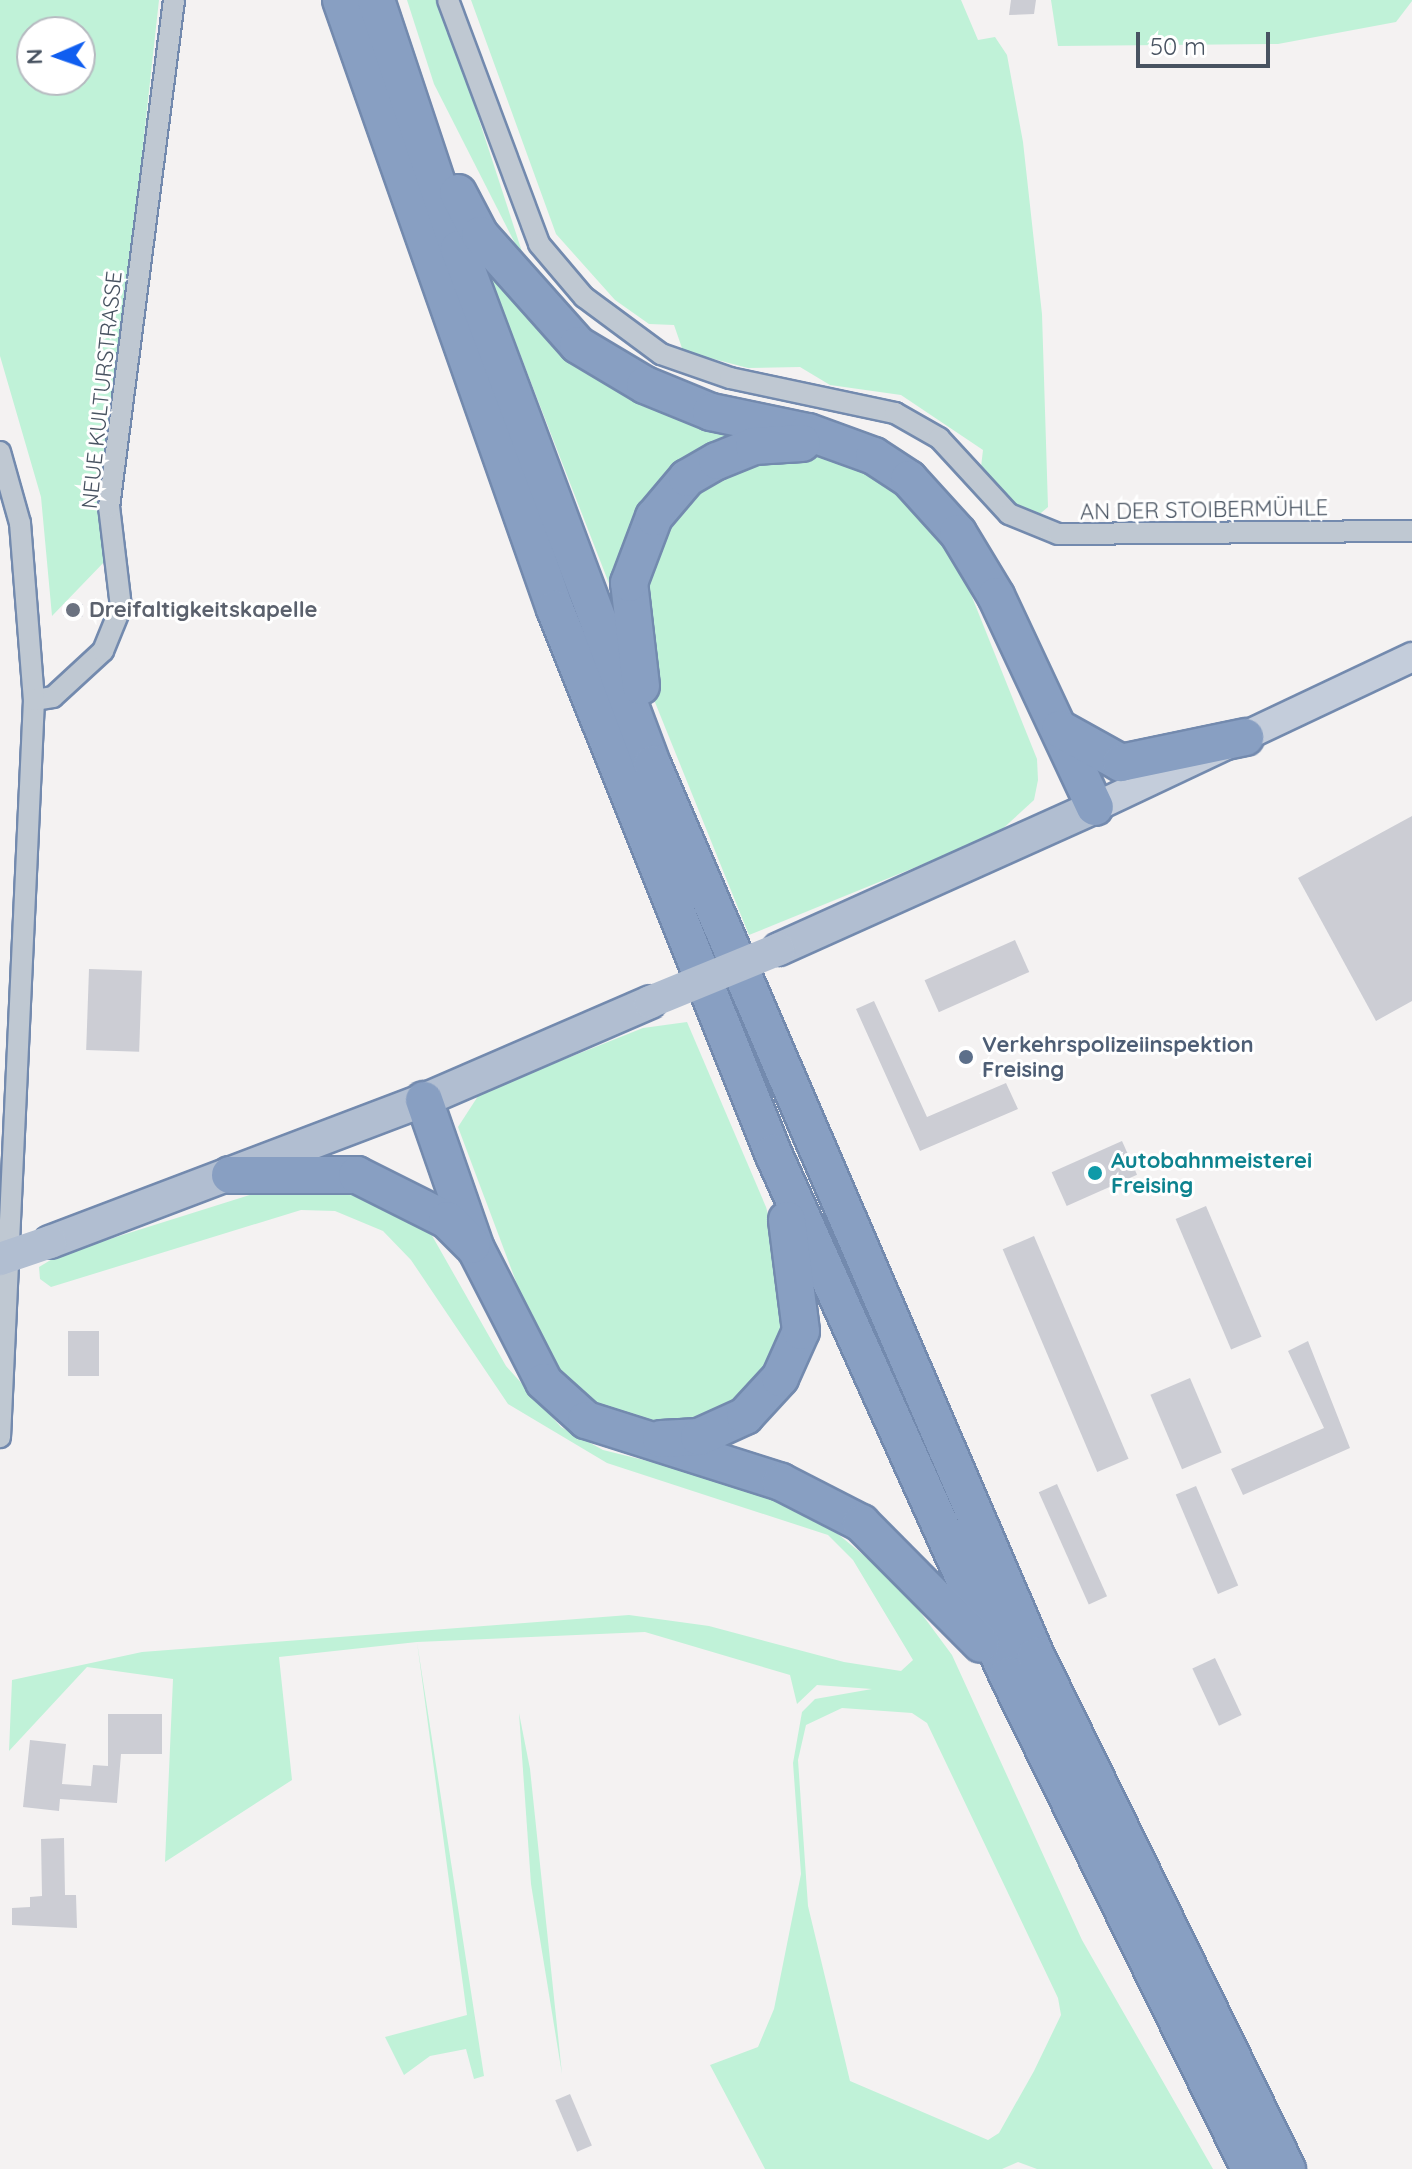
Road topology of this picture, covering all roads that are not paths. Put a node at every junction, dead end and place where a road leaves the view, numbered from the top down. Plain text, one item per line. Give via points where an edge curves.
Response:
1 (174, 0) edge
2 (341, 0) edge
3 (376, 0) edge
4 (448, 0) edge
5 (400, 74) junction
6 (832, 442) junction
7 (0, 452) edge
8 (1412, 531) edge
9 (1412, 657) edge
10 (34, 700) junction
11 (1060, 729) junction
12 (1245, 737) junction
13 (652, 764) junction
14 (1095, 807) junction
15 (424, 1100) junction
16 (773, 1153) junction
17 (230, 1175) junction
18 (476, 1249) junction
19 (0, 1259) edge
20 (0, 1437) edge
21 (642, 1440) junction
22 (1008, 1676) junction
23 (1250, 2169) edge
24 (1287, 2169) edge

1 - 10 street, NEUE KULTURSTRASSE via 111,490 121,607 103,651 53,697
2 - 16 highway via 555,609
3 - 5 highway
4 - 8 street, AN DER STOIBERMÜHLE via 539,244 584,297 661,354 730,378 895,413 945,444 1009,514 1058,534
5 - 6 highway via 425,101 480,235 578,345 645,385 711,412
5 - 13 highway
6 - 11 highway via 874,456 909,479 958,533
6 - 13 highway via 754,446 717,461 687,478 654,517 635,558 628,609 652,724
7 - 10 street via 20,523
9 - 12 main road
10 - 20 street
11 - 12 highway via 1121,763
11 - 14 highway
12 - 14 main road
13 - 24 highway via 1036,1656
14 - 15 main road, bridge
15 - 17 main road
15 - 18 highway
16 - 21 highway via 774,1186 795,1241 801,1331 780,1378 745,1416 699,1437
16 - 22 highway
17 - 18 highway via 328,1170 371,1179 447,1220
17 - 19 main road, bridge
18 - 21 highway via 544,1382 586,1420
21 - 22 highway via 781,1482 861,1523
22 - 23 highway

